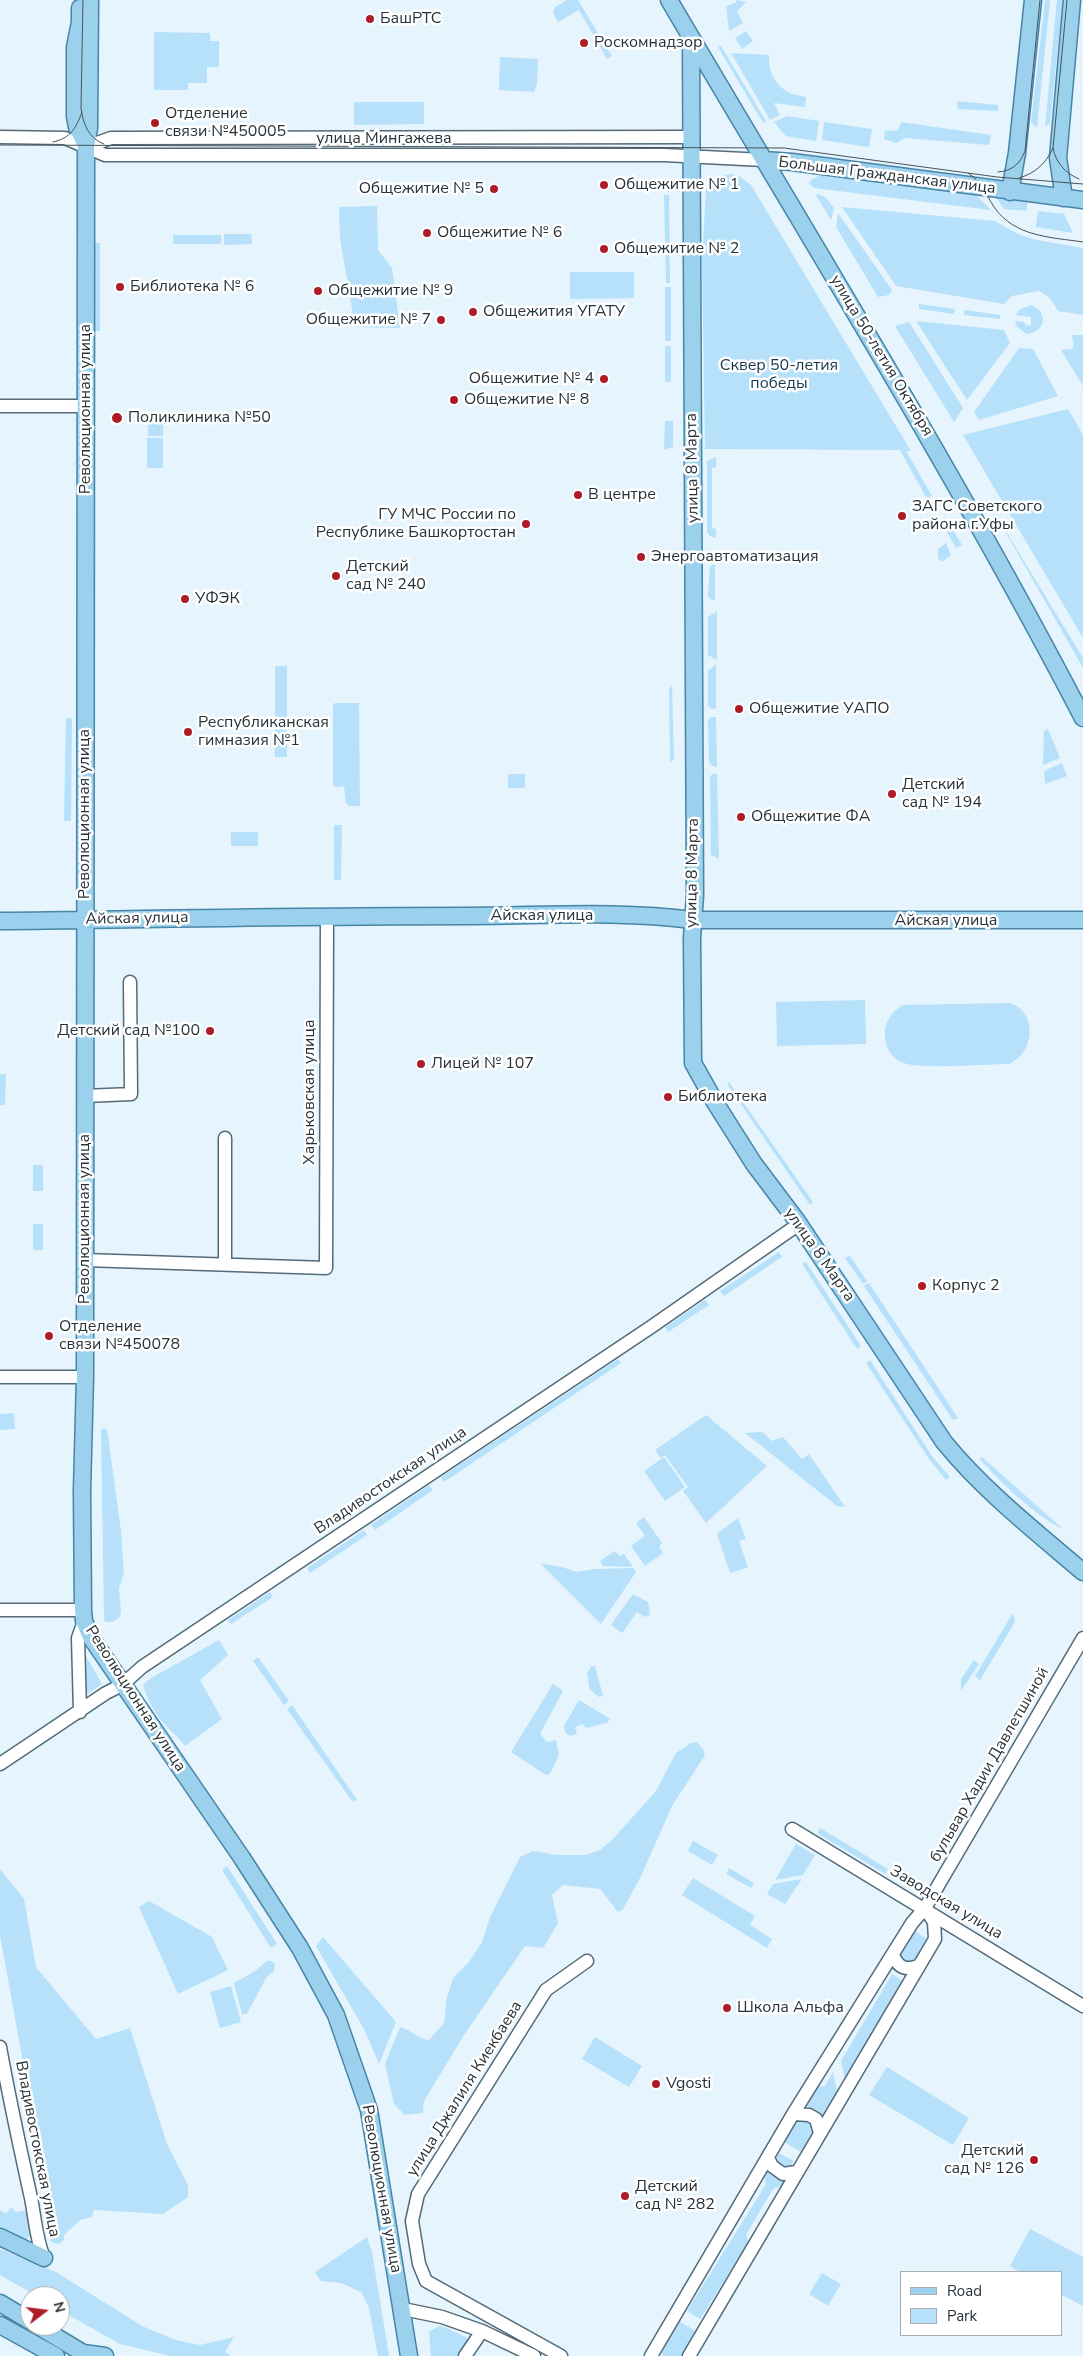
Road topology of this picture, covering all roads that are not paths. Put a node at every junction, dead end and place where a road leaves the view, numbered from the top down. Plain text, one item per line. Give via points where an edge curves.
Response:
1 (80, 0) edge
2 (90, 0) edge
3 (669, 0) edge
4 (1033, 0) edge
5 (1072, 0) edge
6 (691, 38) junction
7 (75, 116) junction
8 (0, 136) edge
9 (47, 137) junction
10 (690, 137) junction
11 (86, 146) junction
12 (691, 157) junction
13 (764, 160) junction
14 (1010, 192) junction
15 (1064, 198) junction
16 (1083, 200) edge
17 (0, 406) edge
18 (86, 406) junction
19 (1052, 657) junction
20 (1083, 705) edge
21 (1083, 718) edge
22 (327, 916) junction
23 (85, 920) junction
24 (693, 920) junction
25 (1083, 920) edge
26 (0, 921) edge
27 (130, 982) dead end
28 (85, 1096) junction
29 (225, 1138) dead end
30 (799, 1224) junction
31 (85, 1260) junction
32 (225, 1264) junction
33 (85, 1376) junction
34 (0, 1377) edge
35 (1083, 1572) edge
36 (0, 1610) edge
37 (84, 1615) junction
38 (1083, 1638) edge
39 (122, 1685) junction
40 (80, 1712) junction
41 (0, 1764) edge
42 (792, 1829) dead end
43 (925, 1908) junction
44 (958, 1929) junction
45 (935, 1939) junction
46 (893, 1955) junction
47 (587, 1961) dead end
48 (918, 1966) junction
49 (1083, 2006) edge
50 (0, 2047) edge
51 (793, 2114) junction
52 (820, 2133) junction
53 (768, 2158) junction
54 (796, 2172) junction
55 (38, 2234) junction
56 (0, 2237) edge
57 (16, 2246) junction
58 (44, 2258) joint
59 (0, 2303) edge
60 (402, 2309) junction
61 (20, 2315) edge
62 (0, 2325) edge
63 (482, 2331) junction
64 (55, 2336) edge
65 (655, 2352) edge
66 (86, 2354) edge
67 (56, 2356) edge
68 (106, 2356) edge
69 (409, 2356) edge
70 (466, 2356) edge
71 (534, 2356) edge
72 (561, 2356) edge
73 (688, 2356) edge

1 - 7 main road via 80,22 74,47
2 - 11 main road, Революционная улица via 89,128
3 - 6 main road, улица 50-летия Октября
4 - 14 main road
5 - 15 main road via 1058,161
6 - 10 main road, улица 8 Марта
6 - 13 main road, улица 50-летия Октября
7 - 9 street via 61,131
7 - 11 main road
8 - 9 street
9 - 11 street via 65,138
10 - 11 street via 111,138
10 - 12 main road, улица 8 Марта
11 - 12 street, улица Мингажева via 105,155
11 - 18 main road, Революционная улица
12 - 13 street, Большая Гражданская улица
12 - 24 main road, улица 8 Марта
13 - 14 main road, Большая Гражданская улица
13 - 19 main road, улица 50-летия Октября via 888,365
14 - 15 main road, Большая Гражданская улица
15 - 16 main road, Большая Гражданская улица
17 - 18 street
18 - 23 main road, Революционная улица
19 - 20 main road
19 - 21 main road, улица 50-летия Октября
22 - 23 main road, Айская улица
22 - 24 main road, Айская улица via 609,915
22 - 32 street, Харьковская улица via 326,1268
23 - 26 main road, Айская улица
23 - 28 main road, Революционная улица
24 - 25 main road, Айская улица
24 - 30 main road, улица 8 Марта via 693,1062 740,1142
27 - 28 street via 131,1094
28 - 31 main road, Революционная улица
29 - 32 street
30 - 35 main road, улица 8 Марта via 944,1442 1031,1528
30 - 39 street, Владивостокская улица via 142,1668
31 - 32 street
31 - 33 main road, Революционная улица
33 - 34 street
33 - 37 main road, Революционная улица via 82,1491
36 - 37 street
37 - 39 main road, Революционная улица via 92,1640
37 - 40 street via 78,1638
38 - 43 street, бульвар Хадии Давлетшиной
39 - 40 street, Владивостокская улица
39 - 60 main road, Революционная улица via 242,1858 300,1948 336,2015 369,2110
40 - 41 street, Владивостокская улица
42 - 43 street, Заводская улица
43 - 44 street, Заводская улица
43 - 45 street via 934,1922
43 - 46 street, бульвар Хадии Давлетшиной
44 - 45 street via 943,1932
44 - 49 street, Заводская улица
45 - 48 street
46 - 48 street via 900,1967
46 - 51 street, бульвар Хадии Давлетшиной
47 - 72 street, улица Джалиля Киекбаева via 546,1990 418,2194 412,2221 419,2264 426,2281
48 - 52 street
50 - 55 street, Владивостокская улица
51 - 52 street via 809,2114 816,2119
51 - 53 street, бульвар Хадии Давлетшиной
52 - 54 street
53 - 54 street via 772,2166 783,2174
53 - 65 street, бульвар Хадии Давлетшиной
54 - 73 street
55 - 57 street via 33,2243
55 - 58 street, Владивостокская улица
56 - 57 main road
57 - 58 main road
59 - 61 main road
60 - 63 street via 442,2316
60 - 69 main road, Революционная улица
62 - 67 main road
63 - 70 street
63 - 71 street
64 - 66 main road
66 - 68 main road

